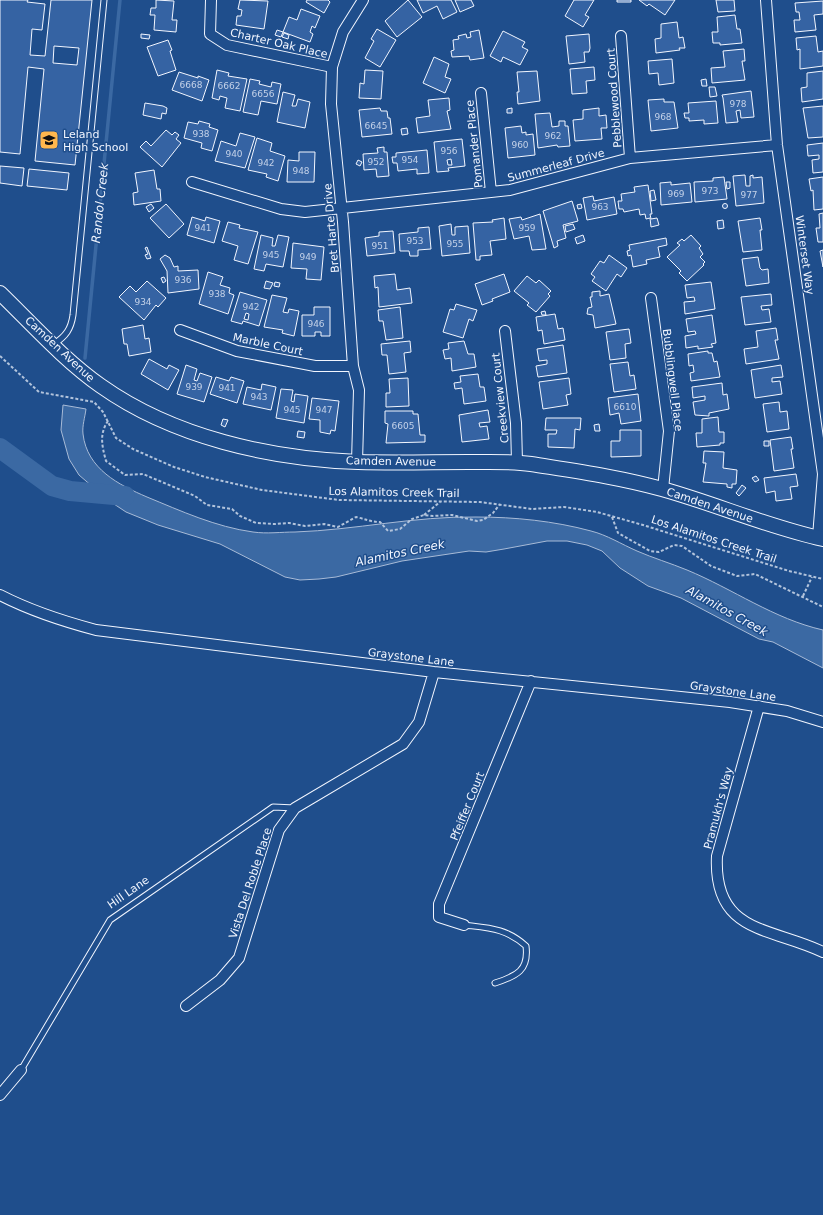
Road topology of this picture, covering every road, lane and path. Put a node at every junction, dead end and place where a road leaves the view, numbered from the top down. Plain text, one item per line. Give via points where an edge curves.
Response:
1 (104, 0) edge
2 (211, 0) edge
3 (363, 0) edge
4 (766, 0) edge
5 (621, 36) dead end
6 (332, 68) junction
7 (481, 93) dead end
8 (777, 145) junction
9 (630, 158) junction
10 (192, 182) dead end
11 (491, 192) junction
12 (341, 208) junction
13 (0, 293) edge
14 (650, 298) dead end
15 (180, 330) dead end
16 (505, 331) dead end
17 (54, 345) junction
18 (0, 356) edge
19 (354, 366) junction
20 (108, 421) junction
21 (357, 462) junction
22 (517, 462) junction
23 (663, 489) junction
24 (441, 501) junction
25 (500, 504) junction
26 (424, 515) junction
27 (612, 516) junction
28 (820, 538) edge
29 (812, 577) junction
30 (823, 579) edge
31 (0, 595) edge
32 (803, 596) junction
33 (823, 606) edge
34 (434, 672) junction
35 (531, 681) junction
36 (759, 706) junction
37 (823, 722) edge
38 (295, 808) junction
39 (464, 925) joint
40 (823, 952) edge
41 (495, 983) dead end
42 (186, 1006) dead end
43 (21, 1070) joint
44 (0, 1094) edge

1 - 17 lane via 74,315 67,333
2 - 6 street, Charter Oak Place via 210,34 227,45
3 - 6 street, Bret Harte Drive via 342,32
4 - 8 street, Winterset Way
5 - 9 street, Pebblewood Court
6 - 12 street, Bret Harte Drive via 331,104
7 - 11 street, Pomander Place
8 - 9 street, Summerleaf Drive
8 - 28 street, Winterset Way via 823,474
9 - 11 street, Summerleaf Drive via 510,190
10 - 12 street, Summerleaf Drive via 281,209 305,212
11 - 12 street, Summerleaf Drive
12 - 19 street, Bret Harte Drive
13 - 17 street, Camden Avenue
14 - 23 street, Bubblingwell Place via 669,431
15 - 19 street, Marble Court via 237,351 315,366
16 - 22 street, Creekview Court via 516,423
17 - 21 street, Camden Avenue via 100,386 136,409 194,432 289,455
18 - 20 path, Los Alamitos Creek Trail via 39,392 94,402
19 - 21 street, Bret Harte Drive via 359,390
20 - 24 path, Los Alamitos Creek Trail via 116,438 133,449 174,467 218,481 262,490 333,499
20 - 26 path via 102,433 106,461 125,475 143,474 195,496 206,505 232,509 240,516 256,523 305,526 324,524 338,528 356,517 370,522 380,522 388,532 400,529 412,519
21 - 22 street, Camden Avenue
22 - 23 street, Camden Avenue via 580,471
23 - 28 street, Camden Avenue via 764,523
24 - 25 path, Los Alamitos Creek Trail
24 - 26 path
25 - 26 path via 493,513 477,521 452,515
25 - 27 path, Los Alamitos Creek Trail via 532,509 564,508
27 - 29 path, Los Alamitos Creek Trail
27 - 32 path via 618,533 650,551 659,552 674,545 682,546 711,566 737,576 755,574
29 - 30 path, Los Alamitos Creek Trail
29 - 32 path
31 - 34 street, Graystone Lane via 58,620 96,630
32 - 33 path
34 - 35 street, Graystone Lane
34 - 38 street, Vista Del Roble Place via 419,722 403,744
35 - 36 street, Graystone Lane
35 - 39 street, Pfeiffer Court via 439,904 439,917
36 - 37 street, Graystone Lane
36 - 40 street, Pramukh's Way via 717,856 719,884 731,909 751,926
38 - 42 street, Vista Del Roble Place via 278,830 240,958 220,980
38 - 43 lane, Hill Lane via 273,807 110,920
39 - 41 lane via 495,929 515,936 526,946 524,968 510,978
43 - 44 street, Hill Lane

